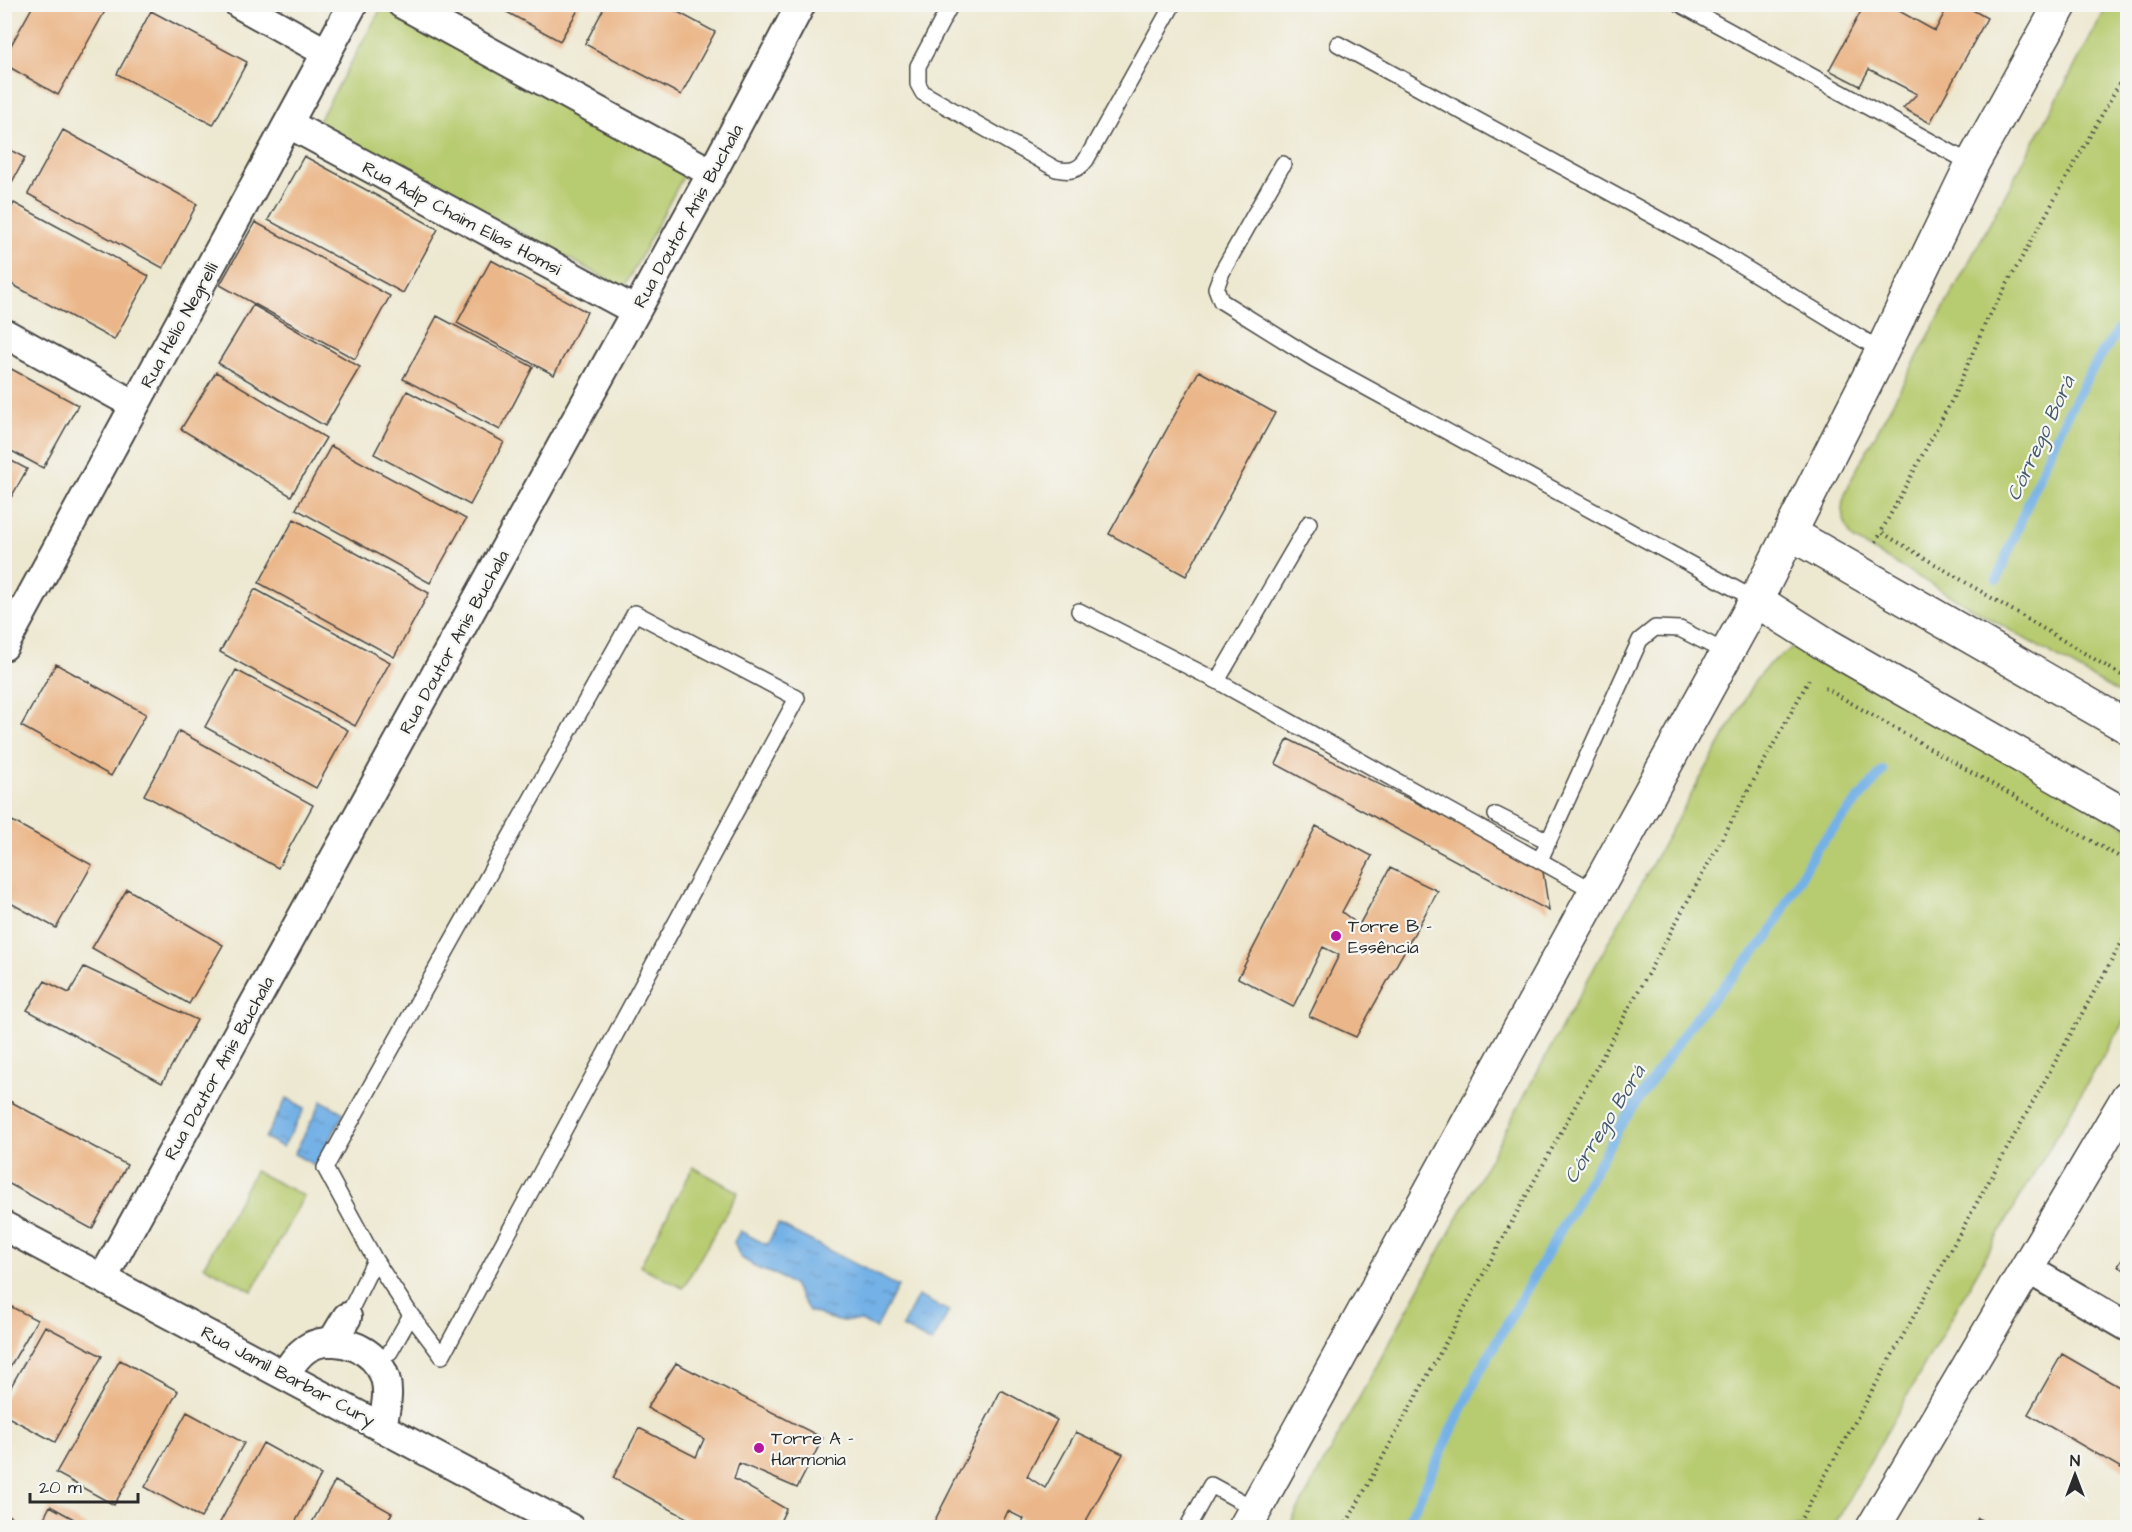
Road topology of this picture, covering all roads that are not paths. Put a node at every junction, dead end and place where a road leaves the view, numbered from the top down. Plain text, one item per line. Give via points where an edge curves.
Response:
1 (239, 4) edge
2 (353, 4) edge
3 (402, 4) edge
4 (801, 4) edge
5 (951, 4) edge
6 (1173, 4) edge
7 (1680, 4) edge
8 (2061, 4) edge
9 (1338, 44) dead end
10 (327, 53) junction
11 (289, 124) junction
12 (1283, 164) dead end
13 (1972, 164) junction
14 (712, 173) junction
15 (636, 311) junction
16 (4, 333) edge
17 (1882, 351) junction
18 (135, 405) junction
19 (1309, 523) dead end
20 (1790, 533) junction
21 (1756, 600) junction
22 (1079, 611) dead end
23 (4, 646) edge
24 (1727, 653) junction
25 (1217, 681) junction
26 (2127, 728) edge
27 (1496, 814) dead end
28 (2127, 817) edge
29 (1548, 842) junction
30 (1540, 860) junction
31 (1596, 892) junction
32 (2127, 1097) edge
33 (4, 1226) edge
34 (375, 1260) junction
35 (2026, 1268) junction
36 (104, 1278) junction
37 (411, 1315) junction
38 (347, 1317) joint
39 (2127, 1327) edge
40 (332, 1342) junction
41 (385, 1359) junction
42 (285, 1374) junction
43 (382, 1426) junction
44 (1250, 1518) edge
45 (570, 1527) edge
46 (1187, 1527) edge
47 (1873, 1527) edge

1 - 10 street
2 - 10 street, Rua Hélio Negrelli
3 - 14 street
4 - 14 street, Rua Doutor Anis Buchala
5 - 6 lane via 918,66 916,75 923,93 1065,171 1082,166 1086,160
7 - 13 lane
8 - 13 main road
9 - 17 lane via 1719,252
10 - 11 street, Rua Hélio Negrelli
11 - 15 street, Rua Adip Chaim Elias Homsi
11 - 18 street, Rua Hélio Negrelli
12 - 21 lane via 1222,272 1216,288 1221,301 1314,359
13 - 17 main road
14 - 15 street, Rua Doutor Anis Buchala
15 - 36 street, Rua Doutor Anis Buchala
16 - 18 street
17 - 20 main road
18 - 23 street, Rua Hélio Negrelli
19 - 25 lane
20 - 21 main road
20 - 26 main road
21 - 24 main road
21 - 28 main road
22 - 25 lane
24 - 29 lane via 1680,629 1654,628 1640,640
24 - 31 main road
25 - 30 lane
27 - 29 lane
29 - 30 lane
30 - 31 lane
31 - 44 main road
32 - 35 main road
33 - 36 street, Rua Jamil Barbar Cury
34 - 37 lane
34 - 37 lane via 325,1168 635,613 796,698 442,1356
34 - 38 lane
35 - 39 street
35 - 47 main road
36 - 42 street, Rua Jamil Barbar Cury
37 - 41 lane
38 - 40 street
40 - 41 street
40 - 42 street via 307,1348
41 - 43 street via 388,1395
42 - 43 street, Rua Jamil Barbar Cury
43 - 45 street, Rua Jamil Barbar Cury
44 - 46 lane via 1211,1485

